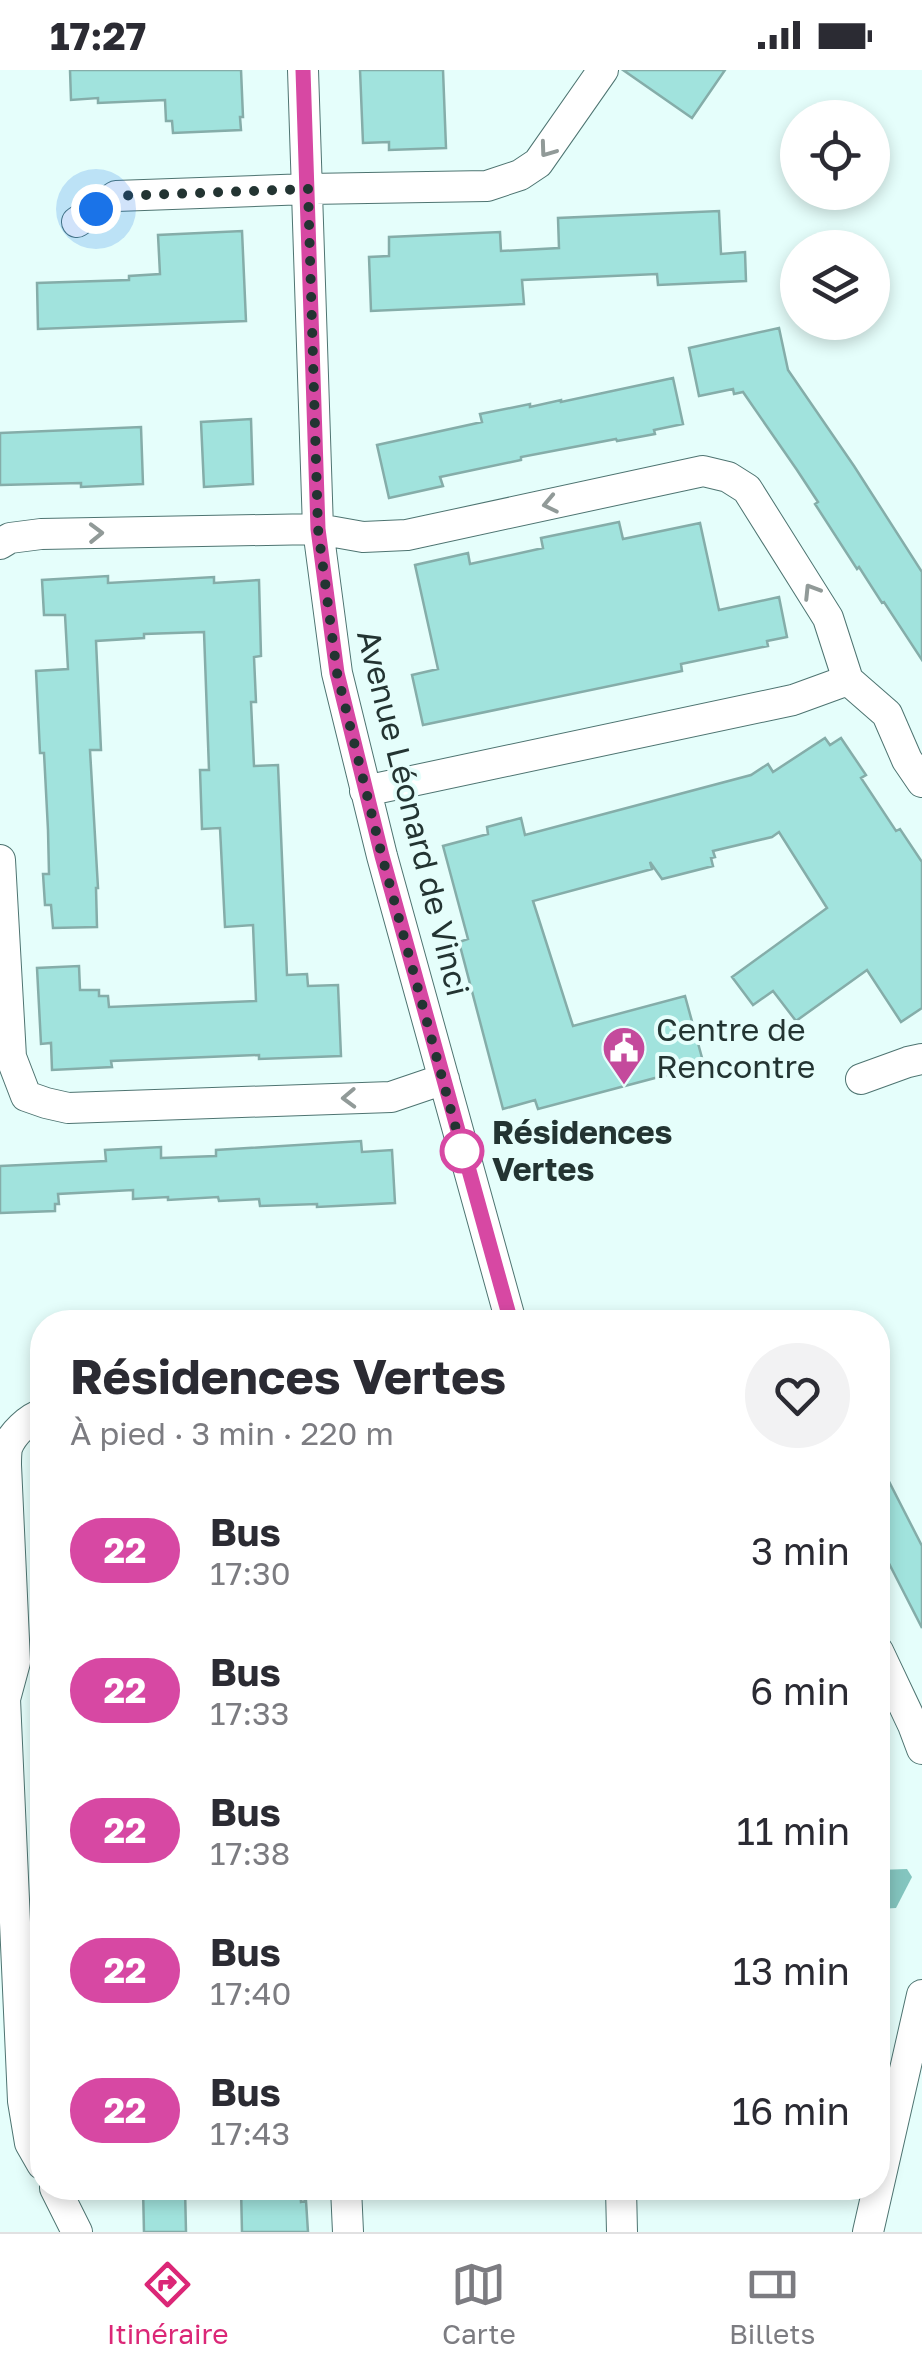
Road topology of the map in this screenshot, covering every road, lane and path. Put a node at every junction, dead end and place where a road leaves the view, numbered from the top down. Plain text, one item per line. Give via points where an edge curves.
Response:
1 (303, 70) edge
2 (603, 70) edge
3 (308, 189) junction
4 (77, 222) dead end
5 (318, 529) junction
6 (0, 544) edge
7 (848, 680) junction
8 (922, 782) edge
9 (365, 791) junction
10 (0, 860) edge
11 (922, 1059) edge
12 (444, 1079) junction
13 (861, 1079) dead end
14 (508, 1310) edge
15 (30, 1421) edge
16 (890, 1676) edge
17 (922, 1749) edge
18 (922, 1995) edge
19 (890, 2135) edge
20 (30, 2142) edge
21 (61, 2200) edge
22 (347, 2200) edge
23 (622, 2200) edge
24 (875, 2200) edge
25 (78, 2232) edge
26 (348, 2232) edge
27 (622, 2232) edge
28 (868, 2232) edge

1 - 3 street, Avenue Léonard de Vinci
2 -> 3 street via 538,162 520,175 488,186
3 - 4 street via 116,196
3 - 5 street, Avenue Léonard de Vinci
6 -> 5 street via 41,534
7 -> 5 street via 828,618 747,488 728,477 703,472 407,535
5 - 9 street, Avenue Léonard de Vinci via 337,673
7 - 8 street via 887,714
7 - 9 street via 793,700
9 - 12 street, Avenue Léonard de Vinci
12 -> 10 street via 391,1096 68,1108 26,1096 11,1058
11 - 13 street
12 - 14 street, Avenue Léonard de Vinci
15 - 20 street via 8,1446 6,1465 15,1662 5,1698
16 - 17 street
18 - 19 street
21 - 25 street
22 - 26 street
23 - 27 street
24 - 28 street

